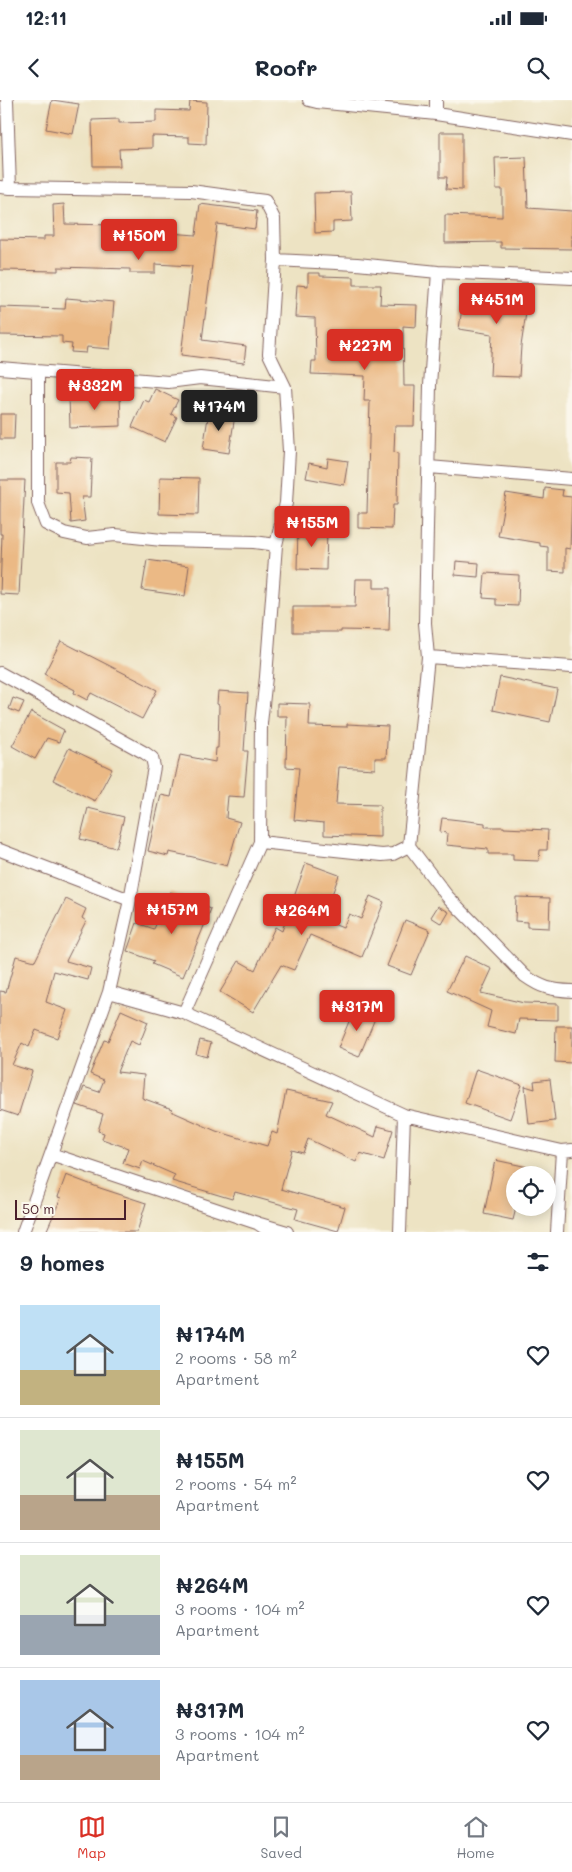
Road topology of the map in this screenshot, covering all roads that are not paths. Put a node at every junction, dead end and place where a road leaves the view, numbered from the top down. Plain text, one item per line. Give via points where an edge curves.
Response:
1 (7, 100) edge
2 (310, 100) edge
3 (436, 100) edge
4 (436, 114) junction
5 (572, 135) edge
6 (5, 188) edge
7 (275, 260) junction
8 (438, 272) junction
9 (572, 278) edge
10 (0, 368) edge
11 (38, 372) junction
12 (285, 387) junction
13 (429, 466) junction
14 (572, 479) edge
15 (276, 545) junction
16 (428, 657) junction
17 (572, 667) edge
18 (0, 674) edge
19 (260, 842) junction
20 (409, 846) junction
21 (0, 850) edge
22 (130, 900) junction
23 (572, 991) edge
24 (109, 992) junction
25 (184, 1013) junction
26 (404, 1115) junction
27 (567, 1150) edge
28 (51, 1154) junction
29 (258, 1223) junction
30 (23, 1232) edge
31 (267, 1232) edge
32 (287, 1232) edge
33 (400, 1232) edge
34 (557, 1232) edge

1 - 6 street
2 - 4 street
3 - 4 street
4 - 5 street
6 - 7 street via 191,191 265,201 274,219
7 - 8 street
7 - 12 street via 269,354
8 - 9 street
8 - 13 street via 430,384
10 - 11 street
11 - 12 street via 168,382 200,378
11 - 15 street via 38,503 46,524 64,533 87,538 115,535
12 - 15 street via 289,451 286,502
13 - 14 street
13 - 16 street via 425,623
15 - 19 street via 261,723
16 - 17 street
16 - 20 street
18 - 22 street via 152,758 154,767
19 - 20 street via 382,855 393,854
19 - 25 street
20 - 23 street via 447,896 525,976 539,986
21 - 22 street
22 - 24 street
24 - 25 street
24 - 28 street
25 - 26 street
26 - 27 street
26 - 33 street
27 - 34 street
28 - 29 street
28 - 30 street
29 - 31 street
29 - 32 street

